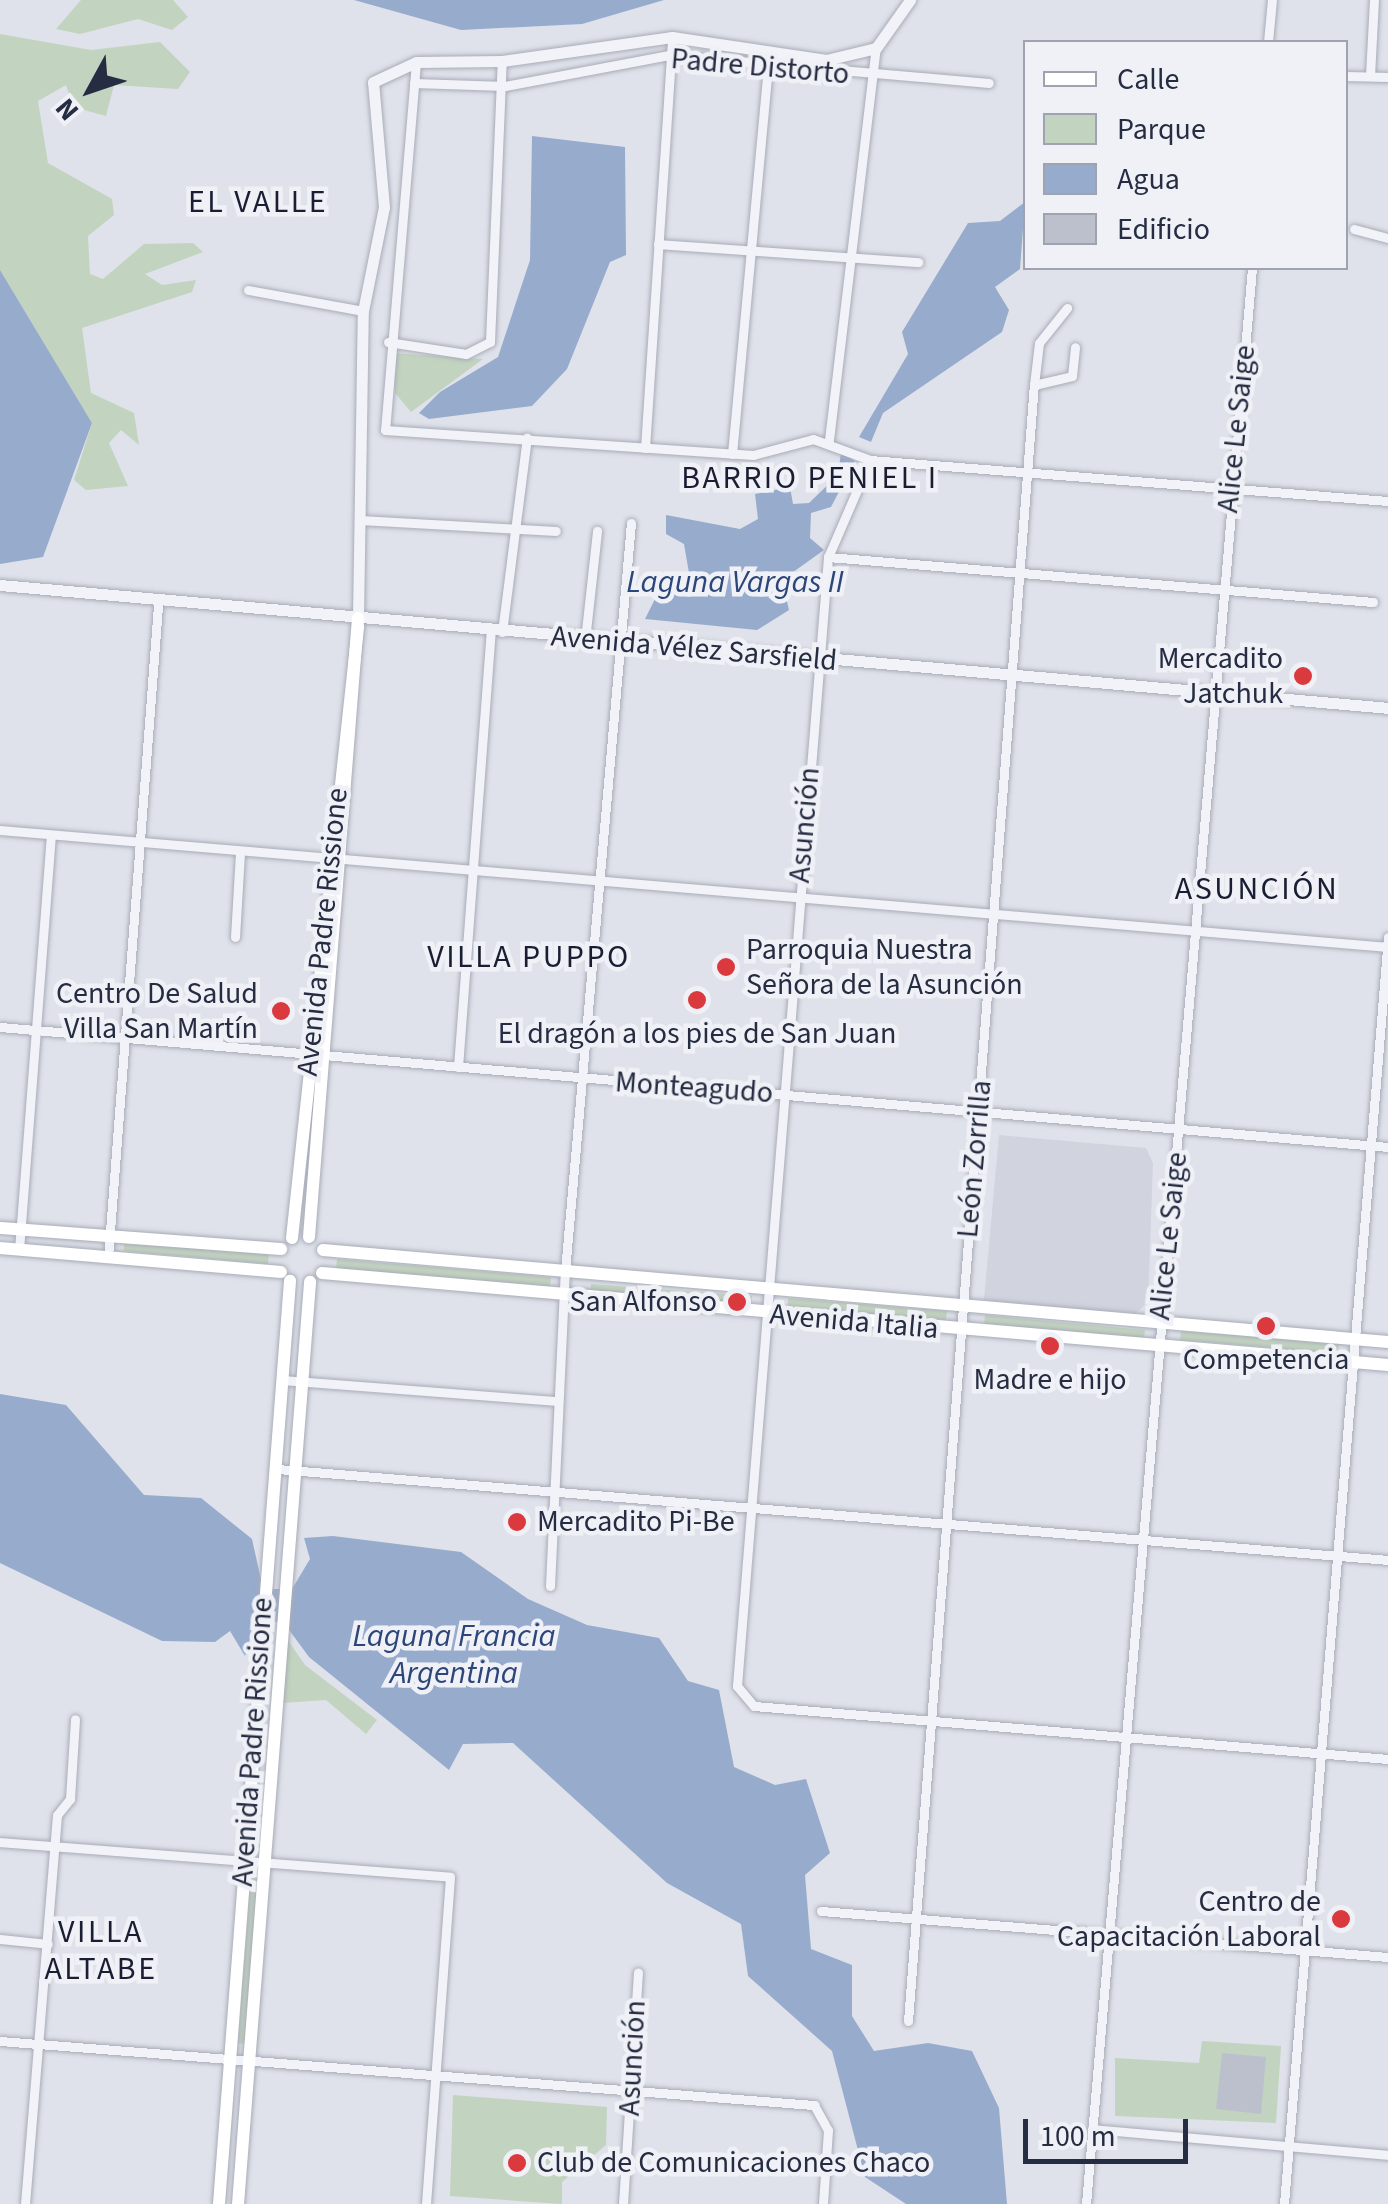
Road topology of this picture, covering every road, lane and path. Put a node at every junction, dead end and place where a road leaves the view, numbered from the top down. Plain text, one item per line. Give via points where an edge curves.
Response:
1 (910, 0) edge
2 (1272, 0) edge
3 (1374, 0) edge
4 (672, 36) junction
5 (1268, 40) edge
6 (876, 48) junction
7 (669, 55) junction
8 (796, 55) junction
9 (502, 61) junction
10 (416, 62) junction
11 (768, 66) junction
12 (396, 67) joint
13 (1348, 76) edge
14 (1370, 76) junction
15 (872, 77) junction
16 (1388, 78) edge
17 (414, 83) junction
18 (989, 84) dead end
19 (505, 86) junction
20 (1354, 228) dead end
21 (1388, 238) edge
22 (658, 244) junction
23 (752, 249) junction
24 (854, 258) junction
25 (918, 262) dead end
26 (1252, 270) edge
27 (248, 290) dead end
28 (1067, 308) dead end
29 (363, 311) junction
30 (388, 342) junction
31 (1075, 348) dead end
32 (1034, 386) junction
33 (366, 413) junction
34 (386, 415) junction
35 (527, 438) junction
36 (829, 440) junction
37 (645, 448) junction
38 (732, 454) junction
39 (870, 460) junction
40 (1031, 472) junction
41 (1231, 489) junction
42 (1388, 501) edge
43 (360, 520) junction
44 (631, 523) dead end
45 (556, 530) dead end
46 (597, 531) dead end
47 (513, 532) junction
48 (828, 557) junction
49 (1026, 573) junction
50 (0, 585) edge
51 (1222, 588) junction
52 (1372, 602) dead end
53 (158, 605) junction
54 (358, 622) junction
55 (497, 632) junction
56 (586, 640) junction
57 (624, 643) junction
58 (818, 660) junction
59 (1014, 675) junction
60 (1212, 693) junction
61 (1388, 708) edge
62 (0, 830) edge
63 (50, 836) junction
64 (142, 844) junction
65 (240, 853) junction
66 (328, 859) junction
67 (345, 860) junction
68 (471, 870) junction
69 (598, 884) junction
70 (799, 896) junction
71 (998, 915) junction
72 (1194, 931) junction
73 (1388, 936) edge
74 (235, 937) dead end
75 (1388, 947) edge
76 (0, 1027) edge
77 (36, 1030) junction
78 (123, 1036) junction
79 (310, 1056) junction
80 (328, 1058) junction
81 (458, 1068) junction
82 (584, 1080) junction
83 (782, 1094) junction
84 (978, 1112) junction
85 (1179, 1130) junction
86 (1374, 1146) junction
87 (1388, 1147) edge
88 (0, 1228) edge
89 (20, 1230) junction
90 (108, 1237) junction
91 (309, 1237) junction
92 (292, 1238) junction
93 (0, 1248) edge
94 (280, 1249) junction
95 (19, 1250) junction
96 (323, 1250) junction
97 (108, 1258) junction
98 (565, 1271) junction
99 (286, 1276) junction
100 (316, 1278) junction
101 (766, 1289) junction
102 (563, 1299) junction
103 (961, 1307) junction
104 (764, 1315) junction
105 (1160, 1322) junction
106 (958, 1330) junction
107 (1358, 1339) junction
108 (1388, 1342) edge
109 (1158, 1344) junction
110 (1356, 1363) junction
111 (1388, 1365) edge
112 (290, 1381) junction
113 (556, 1400) junction
114 (277, 1469) junction
115 (292, 1470) junction
116 (549, 1489) junction
117 (748, 1506) junction
118 (944, 1522) junction
119 (1138, 1539) junction
120 (1339, 1556) junction
121 (1388, 1560) edge
122 (550, 1586) dead end
123 (75, 1718) dead end
124 (927, 1719) junction
125 (1124, 1733) junction
126 (1321, 1754) junction
127 (1388, 1759) edge
128 (0, 1842) edge
129 (56, 1848) junction
130 (246, 1861) junction
131 (264, 1863) junction
132 (821, 1911) dead end
133 (916, 1917) junction
134 (1108, 1932) junction
135 (0, 1939) edge
136 (48, 1944) junction
137 (1305, 1950) junction
138 (1388, 1957) edge
139 (638, 1972) dead end
140 (908, 2021) dead end
141 (0, 2041) edge
142 (42, 2045) junction
143 (232, 2062) junction
144 (249, 2062) junction
145 (438, 2078) junction
146 (632, 2094) junction
147 (1092, 2129) junction
148 (1290, 2146) junction
149 (1388, 2155) edge
150 (25, 2204) edge
151 (219, 2204) edge
152 (238, 2204) edge
153 (426, 2204) edge
154 (624, 2204) edge
155 (823, 2204) edge
156 (1086, 2204) edge
157 (1284, 2204) edge

1 - 6 street
2 - 5 street
3 - 14 street
4 - 7 street
4 - 8 street, Padre Distorto
4 - 9 street, Padre Distorto
6 - 8 street, Padre Distorto via 826,60
6 - 15 street
7 - 11 street, Padre Distorto
7 - 19 street, Padre Distorto
7 - 22 street
8 - 11 street
9 - 10 street, Padre Distorto
9 - 19 street
10 - 12 street, Padre Distorto
10 - 17 street
11 - 15 street, Padre Distorto
11 - 23 street
12 - 29 street, Avenida Padre Rissione via 373,82 384,207
13 - 14 street
14 - 16 street
15 - 18 street, Padre Distorto
15 - 24 street
17 - 19 street, Padre Distorto
17 - 30 street
19 - 30 street via 490,342 466,354
20 - 21 street
22 - 23 street
22 - 37 street
23 - 24 street
23 - 38 street
24 - 25 street
24 - 36 street
26 - 41 street, Alice Le Saige
27 - 29 street
28 - 32 street, León Zorrilla via 1040,343
29 - 33 street, Avenida Padre Rissione
30 - 34 street
31 - 32 street via 1072,376
32 - 40 street, León Zorrilla
33 - 34 street
33 - 43 street, Avenida Padre Rissione
34 - 35 street via 385,430
35 - 37 street
35 - 47 street
36 - 38 street
36 - 39 street
37 - 38 street
39 - 40 street
39 - 48 street, Asunción
40 - 41 street
40 - 49 street, León Zorrilla
41 - 42 street
41 - 51 street, Alice Le Saige
43 - 47 street
43 - 54 street, Avenida Padre Rissione
44 - 57 street
45 - 47 street
46 - 56 street
47 - 55 street
48 - 49 street
48 - 58 street, Asunción
49 - 51 street
49 - 59 street, León Zorrilla
50 - 53 street, Avenida Vélez Sarsfield
51 - 52 street
51 - 60 street, Alice Le Saige
53 - 54 street, Avenida Vélez Sarsfield
53 - 64 street
54 - 55 street, Avenida Vélez Sarsfield
54 - 66 main road, Avenida Padre Rissione
54 - 67 main road, Avenida Padre Rissione
55 - 56 street, Avenida Vélez Sarsfield
55 - 68 street
56 - 57 street, Avenida Vélez Sarsfield
57 - 58 street, Avenida Vélez Sarsfield
57 - 69 street
58 - 59 street, Avenida Vélez Sarsfield
58 - 70 street, Asunción
59 - 60 street, Avenida Vélez Sarsfield
59 - 71 street, León Zorrilla
60 - 61 street, Avenida Vélez Sarsfield
60 - 72 street, Alice Le Saige
62 - 63 street
63 - 64 street
63 - 77 street
64 - 65 street
64 - 78 street
65 - 66 street
65 - 74 street
66 - 67 street
66 - 79 main road, Avenida Padre Rissione
67 - 68 street
67 - 80 main road, Avenida Padre Rissione
68 - 69 street
68 - 81 street
69 - 70 street
69 - 82 street
70 - 71 street
70 - 83 street, Asunción
71 - 72 street
71 - 84 street, León Zorrilla
72 - 75 street
72 - 85 street, Alice Le Saige
73 - 75 street
75 - 86 street
76 - 77 street, Monteagudo
77 - 78 street, Monteagudo
77 - 89 street
78 - 79 street, Monteagudo
78 - 90 street
79 - 80 street, Monteagudo
79 - 92 main road, Avenida Padre Rissione
80 - 81 street, Monteagudo
80 - 91 main road, Avenida Padre Rissione
81 - 82 street, Monteagudo
82 - 83 street, Monteagudo
82 - 98 street
83 - 84 street, Monteagudo
83 - 101 street, Asunción
84 - 85 street, Monteagudo
84 - 103 street, León Zorrilla
85 - 86 street, Monteagudo
85 - 105 street, Alice Le Saige
86 - 87 street, Monteagudo
86 - 107 street
88 - 89 main road
89 - 90 main road
89 - 95 street
90 - 94 main road
90 - 97 street
91 - 92 main road
91 - 96 main road
92 - 94 main road
93 - 95 main road
94 - 99 main road
95 - 97 main road
96 - 98 main road, Avenida Italia
96 - 100 main road
97 - 99 main road
98 - 101 main road, Avenida Italia
98 - 102 street
99 - 100 main road
99 - 112 main road, Avenida Padre Rissione
100 - 102 main road, Avenida Italia
100 - 112 main road, Avenida Padre Rissione
101 - 103 main road, Avenida Italia
101 - 104 street, Asunción
102 - 104 main road, Avenida Italia
102 - 113 street
103 - 105 main road, Avenida Italia
103 - 106 street, León Zorrilla
104 - 106 main road, Avenida Italia
104 - 117 street, Asunción
105 - 107 main road, Avenida Italia
105 - 109 street, Alice Le Saige
106 - 109 main road, Avenida Italia
106 - 118 street, León Zorrilla
107 - 108 main road, Avenida Italia
107 - 110 street
109 - 110 main road, Avenida Italia
109 - 119 street, Alice Le Saige
110 - 111 main road, Avenida Italia
110 - 120 street
112 - 113 street
112 - 114 main road, Avenida Padre Rissione
112 - 115 main road, Avenida Padre Rissione
113 - 116 street
114 - 115 street
114 - 130 main road, Avenida Padre Rissione
115 - 116 street
115 - 131 main road, Avenida Padre Rissione
116 - 117 street
116 - 122 street
117 - 118 street
117 - 124 street, Asunción via 742,1698
118 - 119 street
118 - 124 street, León Zorrilla
119 - 120 street
119 - 125 street, Alice Le Saige
120 - 121 street
120 - 126 street
123 - 129 street
124 - 125 street
124 - 133 street, León Zorrilla
125 - 126 street
125 - 134 street, Alice Le Saige
126 - 127 street
126 - 137 street
128 - 129 street
129 - 130 street
129 - 136 street
130 - 131 street
130 - 143 main road, Avenida Padre Rissione
131 - 144 main road, Avenida Padre Rissione
131 - 145 street via 450,1877
132 - 133 street
133 - 134 street
133 - 140 street, León Zorrilla
134 - 137 street
134 - 147 street, Alice Le Saige
135 - 136 street
136 - 142 street
137 - 138 street
137 - 148 street
139 - 146 street, Asunción
141 - 142 street
142 - 143 street
142 - 150 street
143 - 144 street
143 - 151 main road, Avenida Padre Rissione
144 - 145 street
144 - 152 main road, Avenida Padre Rissione
145 - 146 street
145 - 153 street
146 - 154 street, Asunción
146 - 155 street via 824,2113
147 - 148 street
147 - 156 street, Alice Le Saige
148 - 149 street
148 - 157 street

